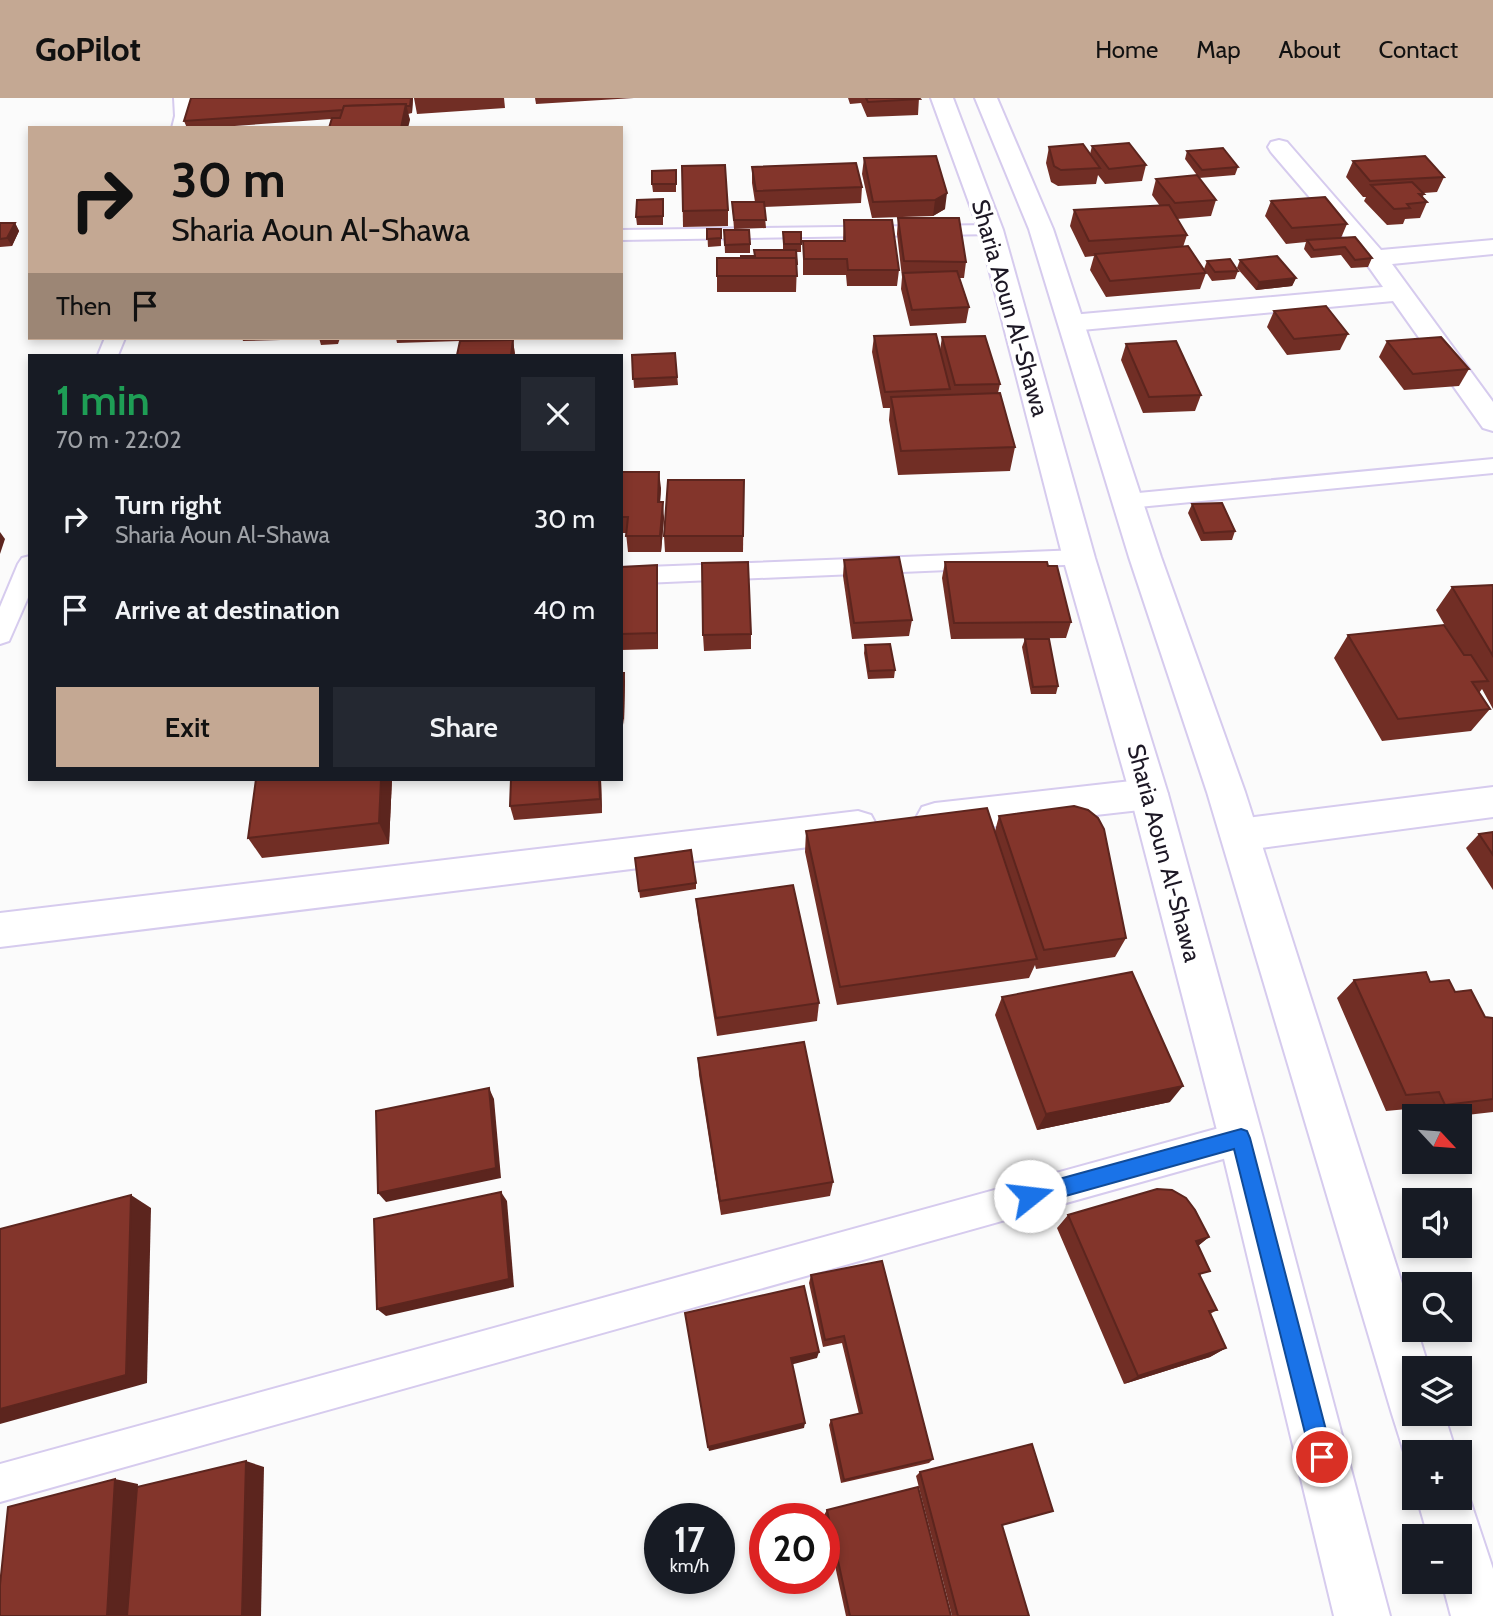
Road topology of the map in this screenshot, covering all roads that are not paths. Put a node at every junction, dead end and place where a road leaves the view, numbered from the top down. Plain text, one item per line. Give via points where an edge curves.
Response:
1 (181, 98) edge
2 (942, 98) edge
3 (986, 98) edge
4 (180, 126) edge
5 (1279, 147) dead end
6 (991, 230) junction
7 (623, 235) edge
8 (1493, 247) edge
9 (1375, 258) junction
10 (1399, 293) junction
11 (1071, 323) junction
12 (1493, 422) edge
13 (1493, 466) edge
14 (1128, 501) junction
15 (1079, 558) junction
16 (28, 574) edge
17 (623, 576) edge
18 (23, 598) edge
19 (0, 635) edge
20 (1149, 794) junction
21 (1493, 802) edge
22 (1239, 835) junction
23 (0, 930) edge
24 (1241, 1138) junction
25 (1402, 1362) edge
26 (0, 1483) edge
27 (1472, 1592) edge
28 (1362, 1616) edge
29 (1479, 1616) edge

1 - 4 lane
2 - 6 main road, Sharia Aoun Al-Shawa
3 - 11 main road, Sharia Aoun Al-Shawa via 1041,229
5 - 9 main road
6 - 7 lane
6 - 15 main road, Sharia Aoun Al-Shawa
8 - 9 main road
9 - 10 main road
10 - 11 main road
10 - 12 main road
11 - 14 main road, Sharia Aoun Al-Shawa
13 - 14 lane
14 - 22 main road, Sharia Aoun Al-Shawa
15 - 17 lane
15 - 20 main road, Sharia Aoun Al-Shawa
16 - 18 lane
18 - 19 lane
20 - 23 main road
20 - 24 main road, Sharia Aoun Al-Shawa
21 - 22 main road
22 - 25 main road, Sharia Aoun Al-Shawa
24 - 26 lane
24 - 28 main road, Sharia Aoun Al-Shawa
27 - 29 main road

